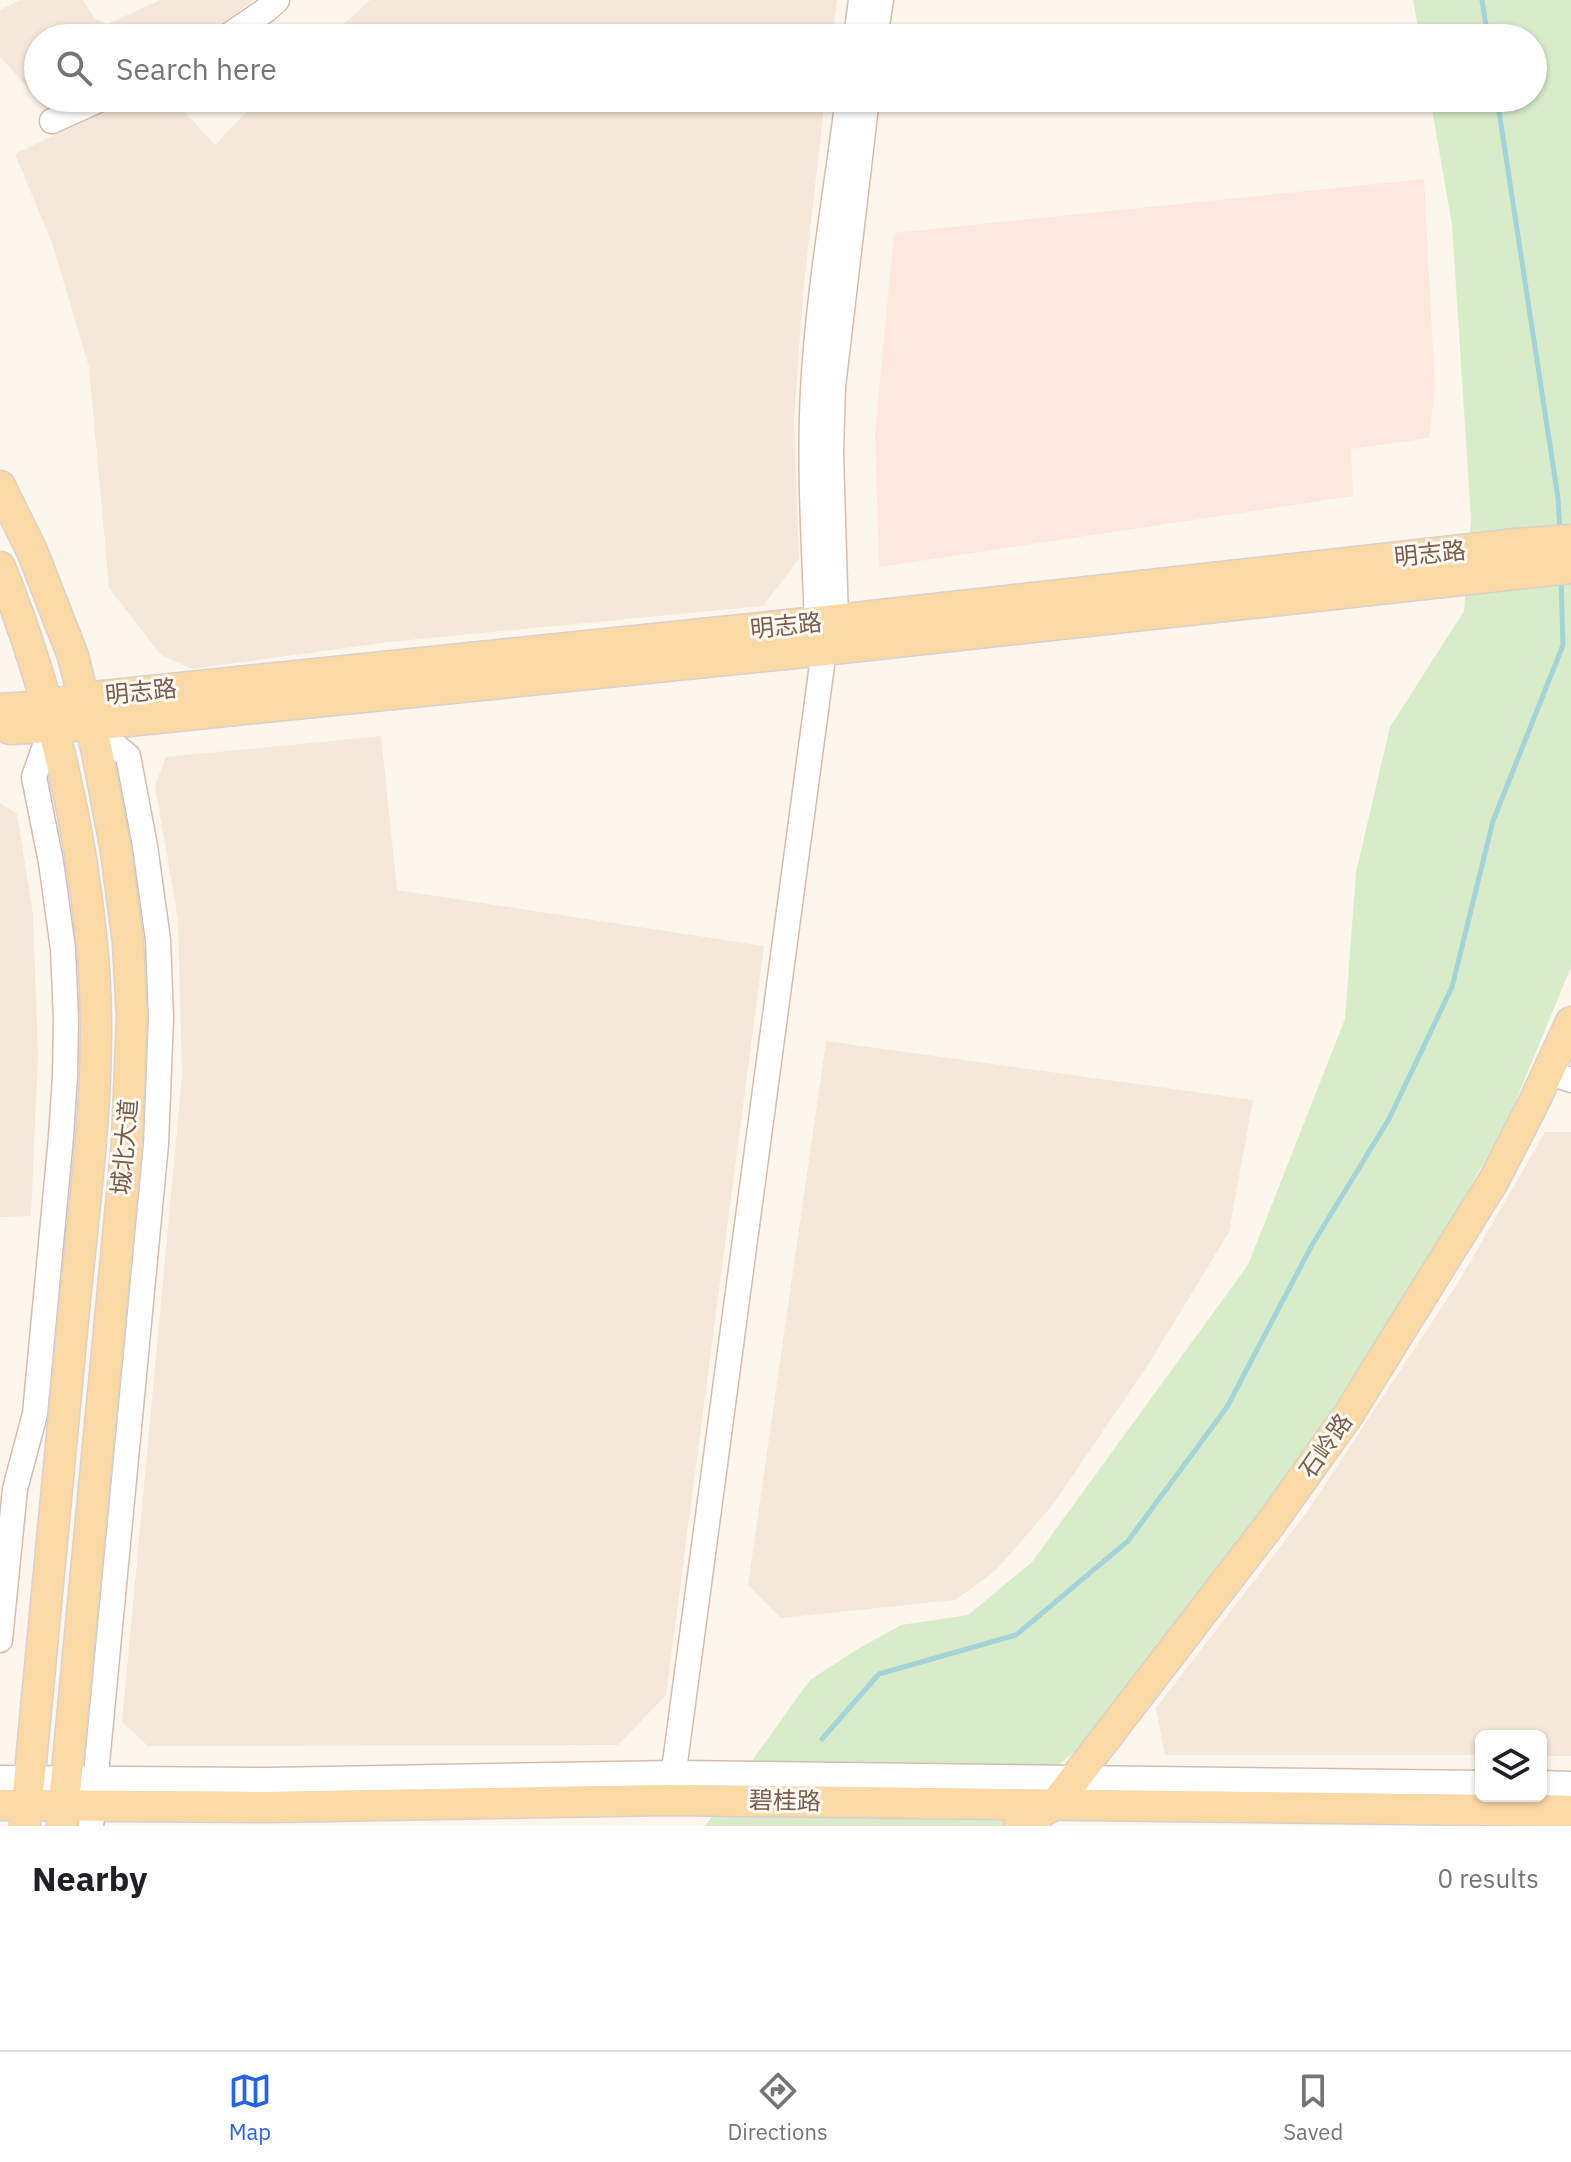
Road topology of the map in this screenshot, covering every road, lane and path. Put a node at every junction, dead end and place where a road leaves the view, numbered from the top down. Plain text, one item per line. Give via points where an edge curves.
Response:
1 (277, 0) edge
2 (861, 0) edge
3 (881, 0) edge
4 (246, 24) edge
5 (858, 24) edge
6 (877, 24) edge
7 (72, 112) edge
8 (846, 112) edge
9 (865, 112) edge
10 (52, 121) dead end
11 (0, 486) edge
12 (1571, 540) edge
13 (1518, 558) junction
14 (0, 567) edge
15 (1571, 568) edge
16 (826, 631) junction
17 (0, 709) edge
18 (87, 712) junction
19 (49, 716) junction
20 (0, 730) edge
21 (1571, 1022) edge
22 (1559, 1076) edge
23 (0, 1640) edge
24 (0, 1778) edge
25 (1076, 1778) junction
26 (1475, 1783) edge
27 (1547, 1783) edge
28 (1571, 1784) edge
29 (672, 1786) junction
30 (79, 1803) edge
31 (21, 1804) edge
32 (1055, 1804) junction
33 (1571, 1811) edge
34 (1019, 1826) edge

1 - 4 street
2 - 5 street
3 - 6 street
7 - 10 street
8 - 16 street via 813,387 812,454
9 - 16 street via 833,387
11 - 18 main road, 城北大道 via 73,656
12 - 13 main road, 明志路
13 - 15 main road, 明志路
13 - 16 main road, 明志路
14 - 19 main road, 城北大道
16 - 18 main road, 明志路
16 - 29 street
17 - 19 main road, 明志路
18 - 19 main road, 明志路
18 - 30 main road, 城北大道 via 116,851 132,1018
19 - 20 main road, 明志路
19 - 23 street via 34,777 63,949 64,1091 35,1414 15,1489
19 - 31 main road, 城北大道 via 80,857 92,946 95,1033 91,1139
21 - 22 main road, 石岭路
22 - 25 main road, 石岭路 via 1348,1415
24 - 31 street
25 - 26 street
25 - 29 street
25 - 32 main road, 石岭路
27 - 28 street
29 - 30 main road, 碧桂路 via 270,1807
29 - 32 main road, 碧桂路
30 - 31 main road, 碧桂路
32 - 33 main road, 碧桂路
32 - 34 main road, 石岭路

